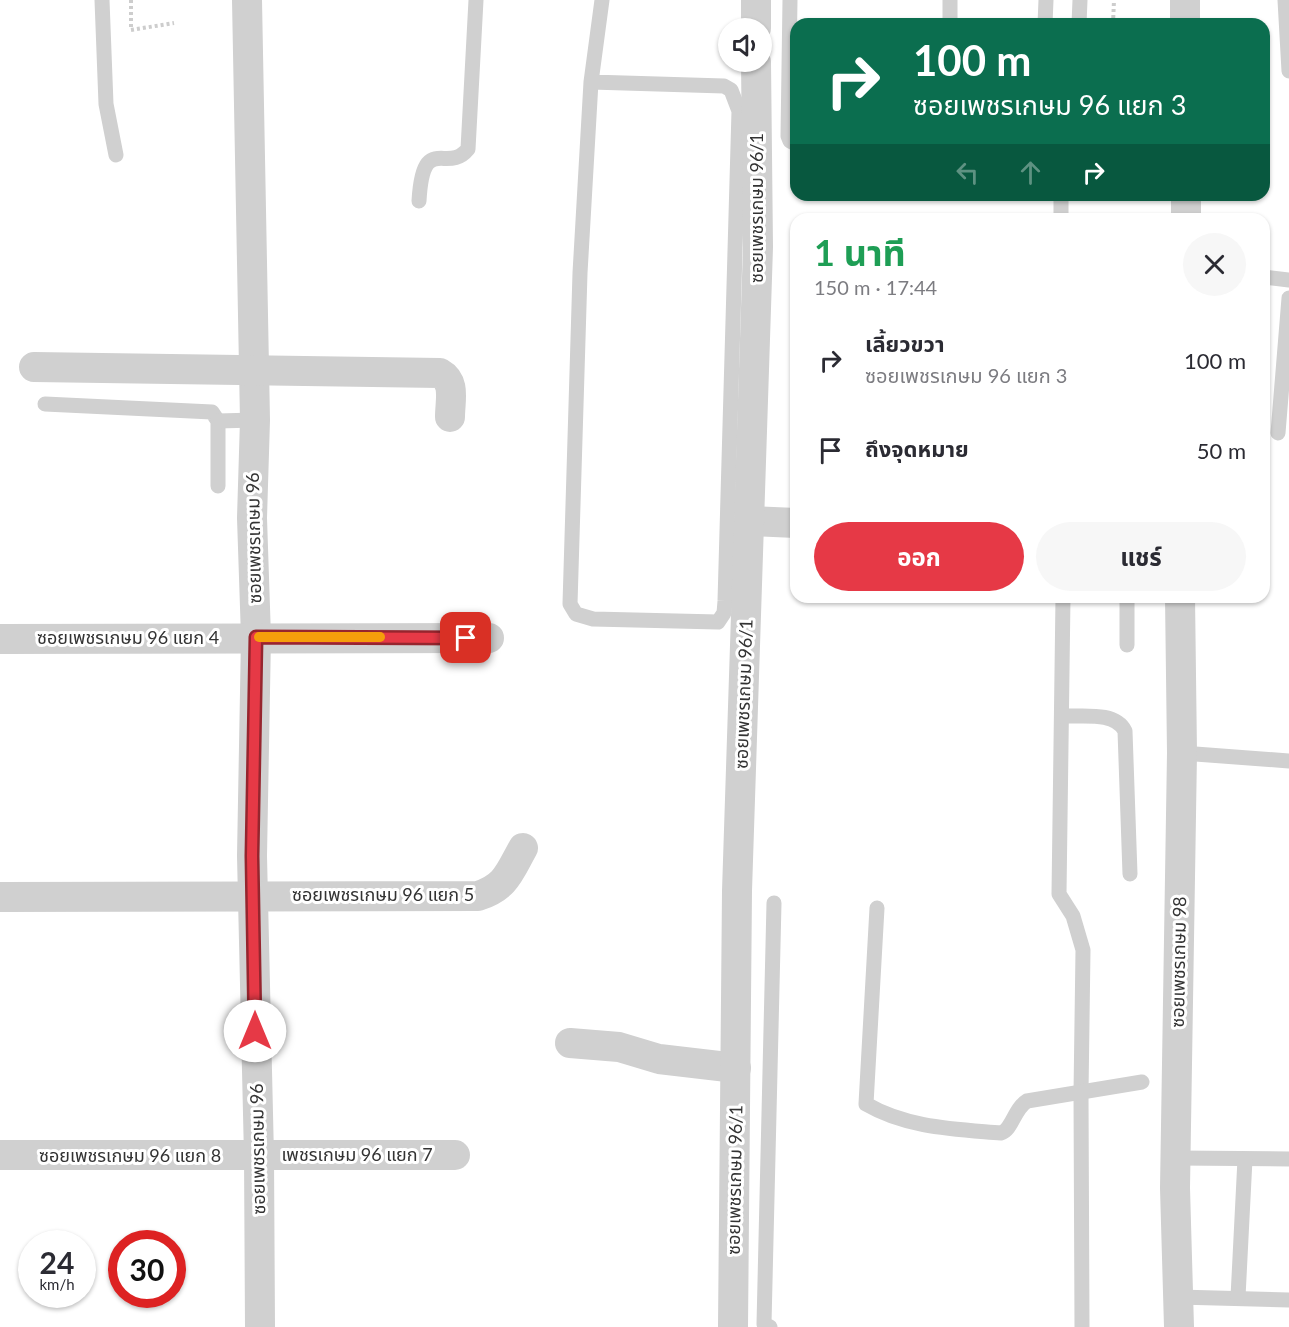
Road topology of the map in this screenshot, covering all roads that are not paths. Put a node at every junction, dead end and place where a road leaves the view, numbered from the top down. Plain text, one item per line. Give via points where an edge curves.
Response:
1 (102, 0) edge
2 (247, 0) edge
3 (476, 0) edge
4 (602, 0) edge
5 (756, 0) edge
6 (790, 0) edge
7 (950, 0) edge
8 (1046, 0) edge
9 (1080, 0) edge
10 (1185, 0) edge
11 (1285, 0) edge
12 (756, 18) edge
13 (950, 18) edge
14 (1046, 18) edge
15 (1079, 18) edge
16 (1185, 18) edge
17 (1289, 71) edge
18 (756, 72) edge
19 (591, 82) junction
20 (790, 141) edge
21 (116, 155) dead end
22 (419, 201) dead end
23 (1270, 278) edge
24 (1289, 280) edge
25 (1289, 298) edge
26 (34, 367) dead end
27 (253, 368) junction
28 (45, 404) dead end
29 (450, 417) dead end
30 (255, 420) junction
31 (218, 421) junction
32 (1278, 434) dead end
33 (218, 486) dead end
34 (749, 521) junction
35 (790, 523) edge
36 (1063, 603) edge
37 (1127, 603) edge
38 (1180, 603) edge
39 (256, 637) junction
40 (489, 638) dead end
41 (0, 639) edge
42 (1126, 645) dead end
43 (1062, 716) junction
44 (1182, 753) junction
45 (1289, 761) edge
46 (523, 848) dead end
47 (1130, 874) dead end
48 (254, 896) junction
49 (0, 897) edge
50 (774, 903) dead end
51 (878, 908) dead end
52 (570, 1043) dead end
53 (736, 1068) junction
54 (1142, 1082) dead end
55 (1080, 1093) junction
56 (0, 1155) edge
57 (455, 1155) dead end
58 (260, 1156) junction
59 (1176, 1158) junction
60 (1245, 1159) junction
61 (1289, 1160) edge
62 (1178, 1297) junction
63 (1238, 1297) junction
64 (1289, 1300) edge
65 (260, 1327) edge
66 (734, 1327) edge
67 (770, 1327) edge
68 (1082, 1327) edge
69 (1179, 1327) edge

1 - 21 lane via 106,104
2 - 27 street, ซอยเพชรเกษม 96
3 - 22 lane via 468,149 461,156 426,164 420,179
4 - 19 lane
5 - 12 street
6 - 20 lane
7 - 13 lane
8 - 14 lane
9 - 15 lane
10 - 16 street
11 - 17 lane
18 - 34 street, ซอยเพชรเกษม 96/1 via 758,247
19 - 19 lane via 724,86 731,90 739,111 725,601 718,622 593,620 576,614 570,604 580,273
23 - 24 lane
25 - 32 lane
26 - 27 street
27 - 29 street via 440,373 451,383
27 - 30 street, ซอยเพชรเกษม 96
28 - 31 lane via 206,410 216,415
30 - 31 lane
30 - 39 street, ซอยเพชรเกษม 96 via 252,518
31 - 33 lane
34 - 35 street
34 - 53 street, ซอยเพชรเกษม 96/1 via 737,891
36 - 43 lane
37 - 42 lane
38 - 44 street, ซอยเพชรเกษม 98
39 - 40 street, ซอยเพชรเกษม 96 แยก 4
39 - 41 street, ซอยเพชรเกษม 96 แยก 4
39 - 48 street, ซอยเพชรเกษม 96
43 - 47 lane via 1110,718 1122,724
43 - 55 lane via 1059,894 1073,916 1083,950
44 - 45 lane
44 - 59 street, ซอยเพชรเกษม 98
46 - 48 street, ซอยเพชรเกษม 96 แยก 5 via 504,884 478,896
48 - 49 street, ซอยเพชรเกษม 96 แยก 5
48 - 58 street, ซอยเพชรเกษม 96
50 - 67 lane via 764,1324
51 - 55 lane via 866,1104 906,1122 1001,1133 1009,1129 1019,1106 1028,1101
52 - 53 street via 619,1047 671,1061
53 - 66 street, ซอยเพชรเกษม 96/1
54 - 55 lane
55 - 68 lane
56 - 58 street, ซอยเพชรเกษม 96 แยก 8
57 - 58 street, เพชรเกษม 96 แยก 7
58 - 65 street, ซอยเพชรเกษม 96
59 - 60 lane
59 - 62 street, ซอยเพชรเกษม 98
60 - 61 lane
60 - 63 lane
62 - 63 lane
62 - 69 street, ซอยเพชรเกษม 98
63 - 64 lane

